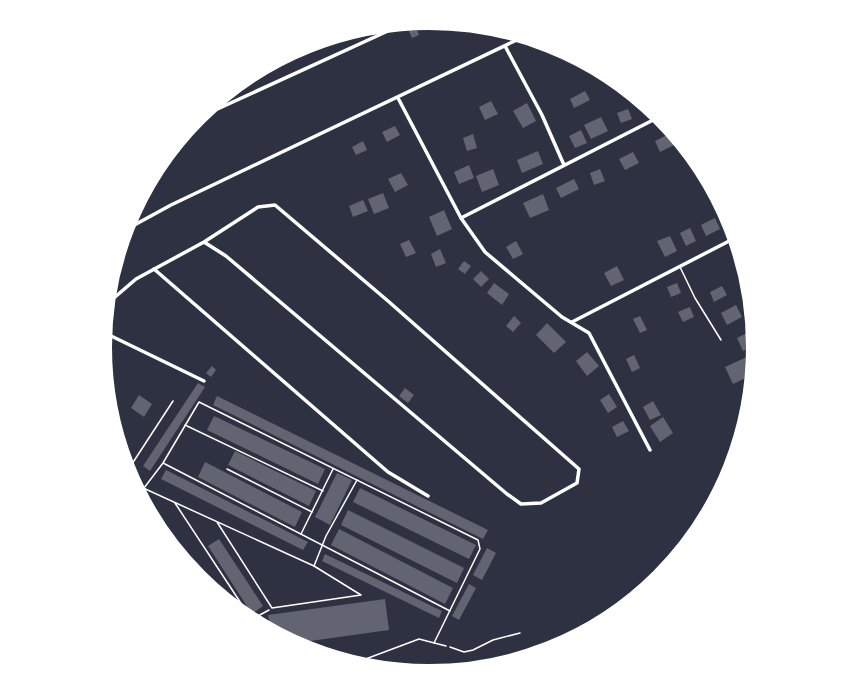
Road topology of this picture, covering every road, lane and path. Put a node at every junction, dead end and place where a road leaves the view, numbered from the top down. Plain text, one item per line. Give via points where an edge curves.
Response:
1 (384, 33) edge
2 (515, 41) edge
3 (505, 46) junction
4 (398, 98) junction
5 (221, 107) edge
6 (653, 120) edge
7 (564, 165) junction
8 (461, 218) junction
9 (136, 224) edge
10 (729, 241) edge
11 (204, 242) junction
12 (680, 267) junction
13 (154, 269) junction
14 (115, 297) edge
15 (572, 322) junction
16 (112, 336) edge
17 (721, 340) dead end
18 (204, 381) dead end
19 (173, 401) dead end
20 (185, 425) junction
21 (650, 450) dead end
22 (132, 462) edge
23 (162, 463) junction
24 (227, 469) dead end
25 (333, 469) junction
26 (357, 480) junction
27 (144, 488) joint
28 (323, 491) junction
29 (428, 496) dead end
30 (175, 503) junction
31 (312, 512) junction
32 (217, 522) junction
33 (301, 534) junction
34 (322, 545) junction
35 (314, 566) junction
36 (241, 604) edge
37 (272, 608) junction
38 (450, 611) junction
39 (259, 616) edge
40 (520, 633) dead end
41 (434, 643) junction
42 (446, 646) joint
43 (365, 659) edge

1 - 5 street
2 - 3 street
3 - 4 street
3 - 7 street via 542,115
4 - 8 street
4 - 9 street via 171,205
6 - 7 street
7 - 8 street
8 - 15 street via 485,252 562,317
10 - 12 street
11 - 11 street via 258,207 275,205 579,469 577,483 541,503 521,504 226,256
11 - 13 street
12 - 15 street
12 - 17 lane
13 - 14 street via 136,279
13 - 29 street via 388,472
15 - 21 street via 589,333
16 - 18 street
19 - 22 lane
20 - 23 lane
20 - 25 lane via 199,402
20 - 28 lane
23 - 27 lane
23 - 33 lane
24 - 31 lane
25 - 26 lane
25 - 28 lane
26 - 34 lane
26 - 38 lane via 478,540 480,549
27 - 30 lane
28 - 31 lane
30 - 32 lane
30 - 36 lane
31 - 33 lane
32 - 35 lane
32 - 37 lane
33 - 34 lane
34 - 35 lane
34 - 38 lane
35 - 37 lane via 361,595
37 - 39 path
38 - 41 lane
40 - 42 path via 493,640 464,652
41 - 42 lane
41 - 43 lane via 419,639

